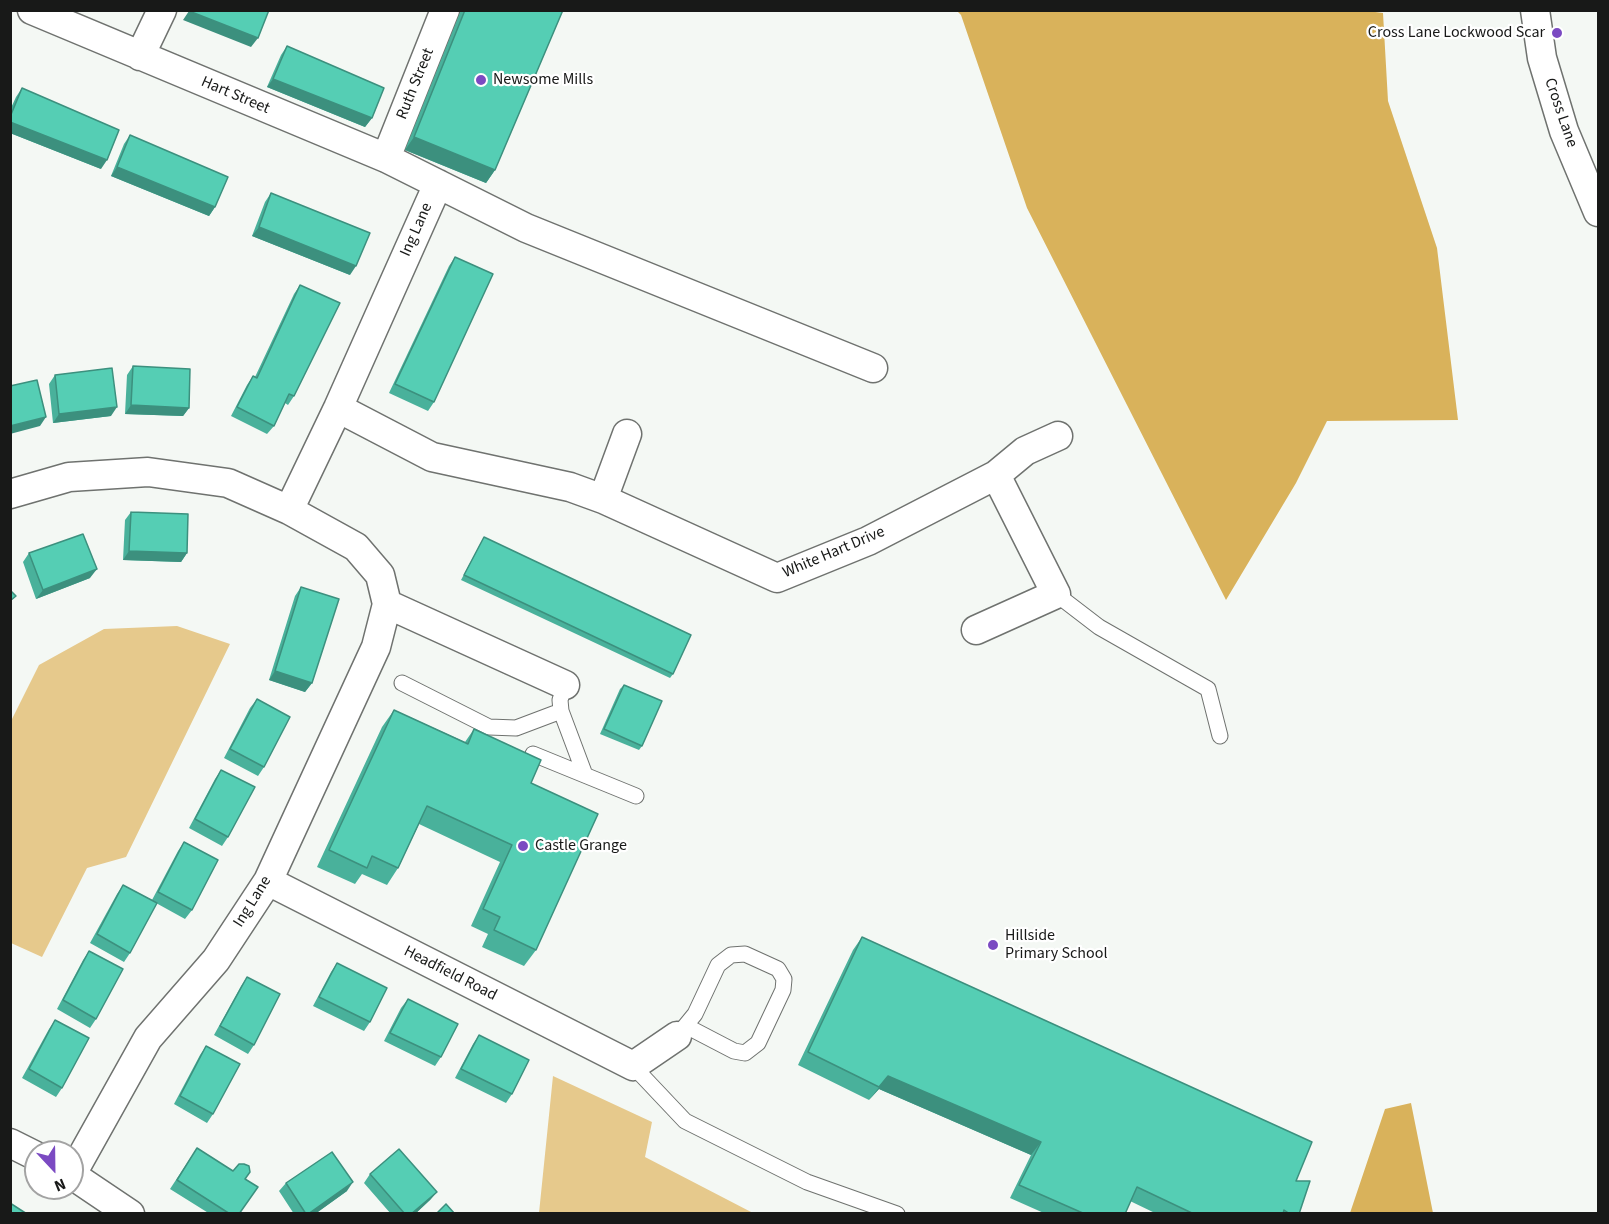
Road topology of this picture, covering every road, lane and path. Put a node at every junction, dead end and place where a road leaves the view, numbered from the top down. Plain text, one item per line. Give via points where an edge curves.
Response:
1 (32, 10) edge
2 (162, 10) edge
3 (445, 10) edge
4 (1535, 10) edge
5 (140, 56) junction
6 (386, 158) junction
7 (438, 184) junction
8 (1599, 212) edge
9 (873, 368) dead end
10 (338, 408) junction
11 (627, 434) dead end
12 (1058, 436) dead end
13 (996, 475) junction
14 (10, 494) edge
15 (603, 500) junction
16 (288, 510) junction
17 (1056, 594) junction
18 (387, 604) junction
19 (976, 630) dead end
20 (402, 682) dead end
21 (563, 698) junction
22 (1220, 736) dead end
23 (533, 754) edge
24 (585, 775) junction
25 (636, 796) dead end
26 (268, 881) junction
27 (682, 1031) junction
28 (633, 1066) junction
29 (10, 1143) edge
30 (24, 1150) edge
31 (84, 1153) edge
32 (84, 1182) edge
33 (130, 1214) edge
34 (897, 1214) edge

1 - 5 street, Hart Street
2 - 5 street
3 - 6 street, Ruth Street
4 - 8 street, Cross Lane via 1542,58 1564,131
5 - 6 street, Hart Street
6 - 7 street, Hart Street
7 - 9 street, Ing Lane via 526,228
7 - 10 street, Ing Lane
10 - 15 street, White Hart Drive via 432,457 570,487
10 - 16 street, Ing Lane
11 - 15 street
12 - 13 street, White Hart Drive via 1025,451
13 - 15 street, White Hart Drive via 868,541 777,578
13 - 17 street
14 - 16 street via 69,477 148,472 228,483
16 - 18 street, Ing Lane via 356,547 380,575
17 - 19 street
17 - 22 lane via 1099,627 1208,689
18 - 21 street
18 - 26 street, Ing Lane via 376,647
20 - 21 lane via 489,727 516,728
21 - 24 lane
23 - 24 lane
24 - 25 lane
26 - 28 street, Headfield Road
26 - 31 street, Ing Lane via 216,960 148,1038
27 - 27 lane via 695,1014 718,965 731,955 745,954 778,969 784,979 783,990 758,1043 745,1053
27 - 28 street
28 - 34 lane via 685,1121 807,1182
29 - 30 street
32 - 33 street

